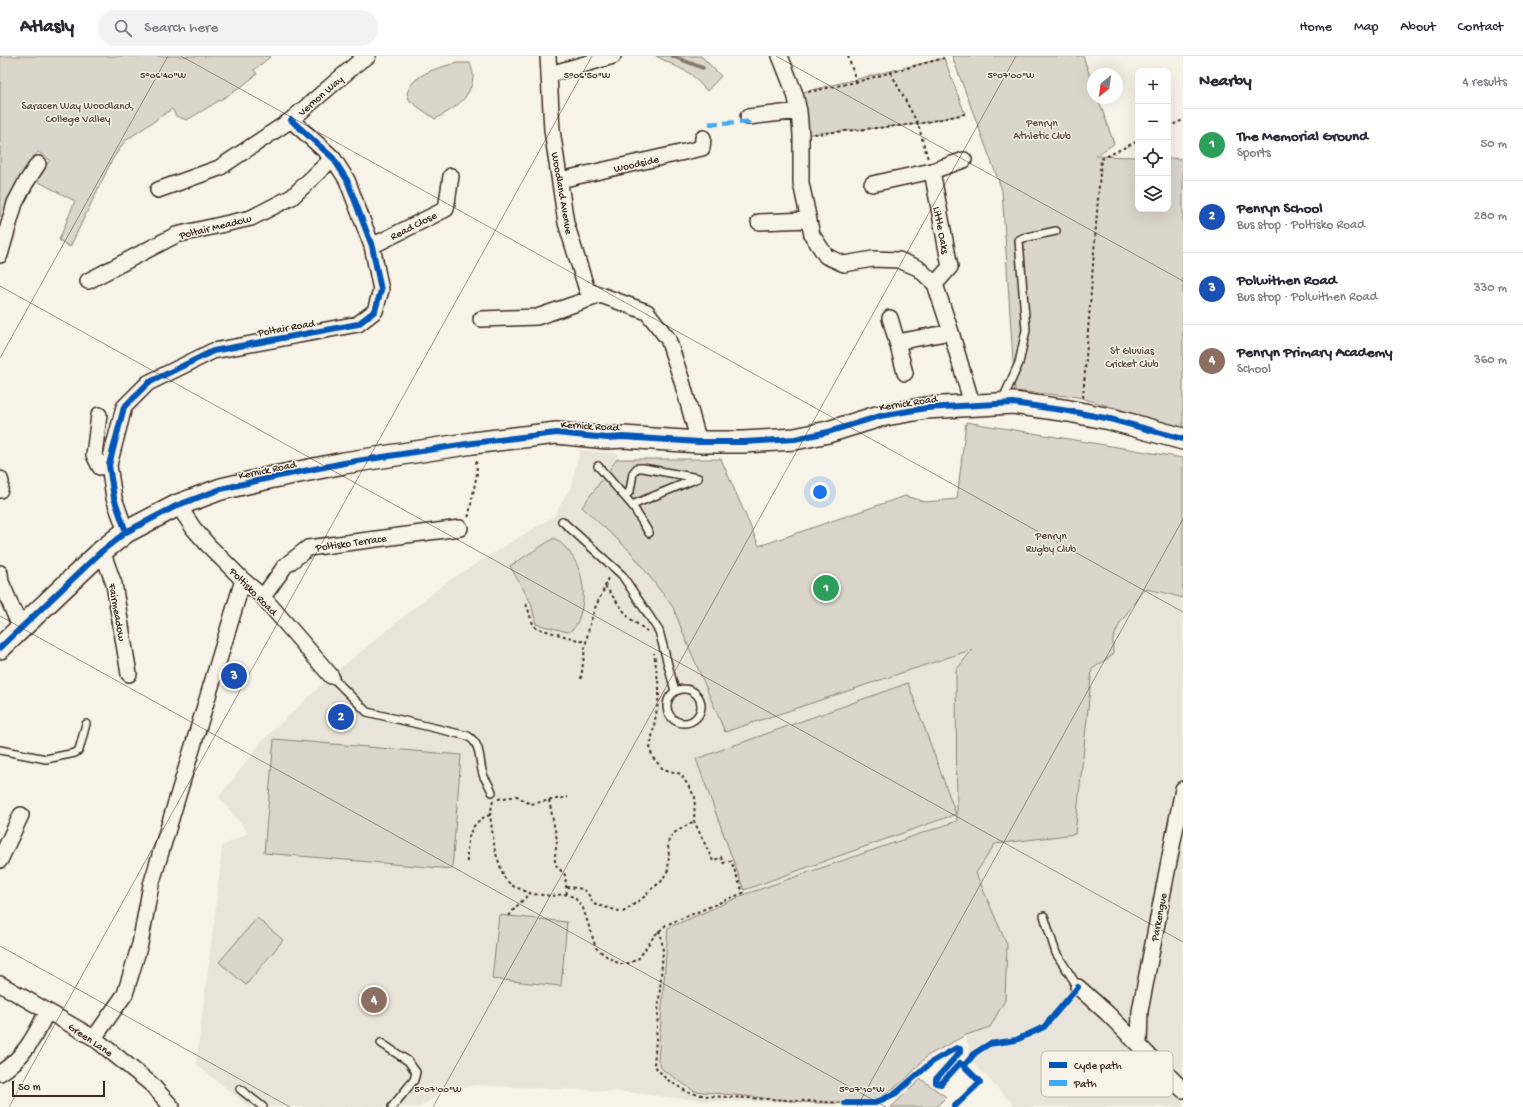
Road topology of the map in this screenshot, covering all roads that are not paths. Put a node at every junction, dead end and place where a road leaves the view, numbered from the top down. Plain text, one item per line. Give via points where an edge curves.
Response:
1 (368, 56) edge
2 (548, 56) edge
3 (613, 56) edge
4 (780, 56) edge
5 (550, 74) junction
6 (799, 111) junction
7 (748, 117) dead end
8 (291, 120) junction
9 (703, 138) dead end
10 (333, 158) junction
11 (964, 160) dead end
12 (38, 164) dead end
13 (932, 171) junction
14 (451, 176) dead end
15 (560, 180) junction
16 (872, 184) dead end
17 (158, 190) dead end
18 (808, 220) junction
19 (759, 222) dead end
20 (1056, 231) dead end
21 (372, 246) junction
22 (0, 255) edge
23 (88, 281) dead end
24 (935, 284) junction
25 (601, 295) junction
26 (890, 318) dead end
27 (481, 320) dead end
28 (951, 332) junction
29 (897, 342) junction
30 (905, 373) dead end
31 (1002, 403) junction
32 (972, 404) junction
33 (99, 414) dead end
34 (1183, 439) edge
35 (699, 442) junction
36 (109, 464) junction
37 (598, 466) dead end
38 (0, 479) edge
39 (0, 490) edge
40 (625, 496) junction
41 (178, 504) junction
42 (632, 505) junction
43 (562, 521) dead end
44 (460, 528) road end
45 (126, 532) junction
46 (649, 533) dead end
47 (102, 551) junction
48 (0, 573) edge
49 (243, 580) junction
50 (263, 597) junction
51 (21, 629) junction
52 (0, 648) edge
53 (129, 674) dead end
54 (331, 676) joint
55 (675, 691) junction
56 (86, 724) dead end
57 (0, 750) edge
58 (1183, 788) edge
59 (492, 792) road end
60 (22, 815) dead end
61 (0, 860) edge
62 (1044, 916) dead end
63 (0, 984) edge
64 (1078, 987) joint
65 (47, 1011) junction
66 (94, 1038) junction
67 (381, 1043) dead end
68 (1139, 1046) junction
69 (1144, 1051) edge
70 (0, 1073) edge
71 (1173, 1080) edge
72 (240, 1089) dead end
73 (1183, 1090) edge
74 (172, 1107) edge
75 (263, 1107) edge
76 (392, 1107) edge

1 - 8 street, Vernon Way
2 - 5 street, Woodland Avenue
3 - 5 street
4 - 6 street
5 - 15 street, Woodland Avenue via 552,130
6 - 7 street
6 - 18 street via 801,183
8 - 10 street, Poltair Road
8 - 17 street via 219,168
9 - 15 street, Woodside via 702,148
10 - 21 street, Poltair Road via 347,180
10 - 23 street, Poltair Meadow via 292,197 251,218 176,235
11 - 13 street
12 - 22 street via 15,203
13 - 16 street
13 - 24 street, Little Oaks via 950,267
14 - 21 street, Read Close via 446,209
15 - 25 street, Woodland Avenue via 566,223 587,290
18 - 19 street
18 - 24 street via 812,235 826,256 844,264 873,259 899,260 918,268
20 - 31 lane via 1019,240 1026,330 1019,363
21 - 36 street, Poltair Road via 381,290 375,311 358,324 213,351 148,384 124,407
24 - 28 street
25 - 27 street via 537,317
25 - 35 street, Woodland Avenue via 647,312 668,340
26 - 29 street
28 - 29 street
28 - 32 street
29 - 30 street
31 - 32 street, Kernick Road
31 - 34 street, Kernick Road via 1081,413
32 - 35 street, Kernick Road via 926,408 888,415 795,439
33 - 36 street via 94,455 100,467
35 - 41 street, Kernick Road via 556,433 475,442 269,478 221,489
36 - 45 street, Poltair Road via 114,498
37 - 40 lane
38 - 39 street
40 - 42 lane
40 - 42 lane via 630,491 633,473 637,468 698,478
41 - 45 street, Kernick Road
41 - 49 street, Poltisko Road via 194,529
42 - 46 lane
43 - 55 lane via 622,575 659,631
44 - 50 street, Poltisko Terrace via 308,548 285,566
45 - 47 street, Kernick Road
47 - 51 street, Kernick Road
47 - 53 street, Fairmeadow via 114,584
48 - 51 street via 1,582
49 - 50 street, Poltisko Road
49 - 66 street via 151,885 140,944 126,994
50 - 54 street, Poltisko Road
51 - 52 street, Kernick Road
54 - 59 lane via 367,712 473,739 478,747 485,778
55 - 55 lane via 687,689 698,697 702,706 695,719 687,723 679,722 672,717 668,709 669,700
56 - 57 lane via 79,750 75,753 46,759
58 - 68 street, Parkengue via 1140,1011
60 - 61 street
62 - 64 lane via 1056,953
63 - 65 street, Green Lane
64 - 68 street
65 - 66 street, Green Lane
65 - 70 street via 35,1035 19,1057
66 - 74 street, Green Lane via 152,1084
67 - 76 lane via 408,1061 416,1072 414,1080
68 - 69 street
71 - 73 street
72 - 75 lane

